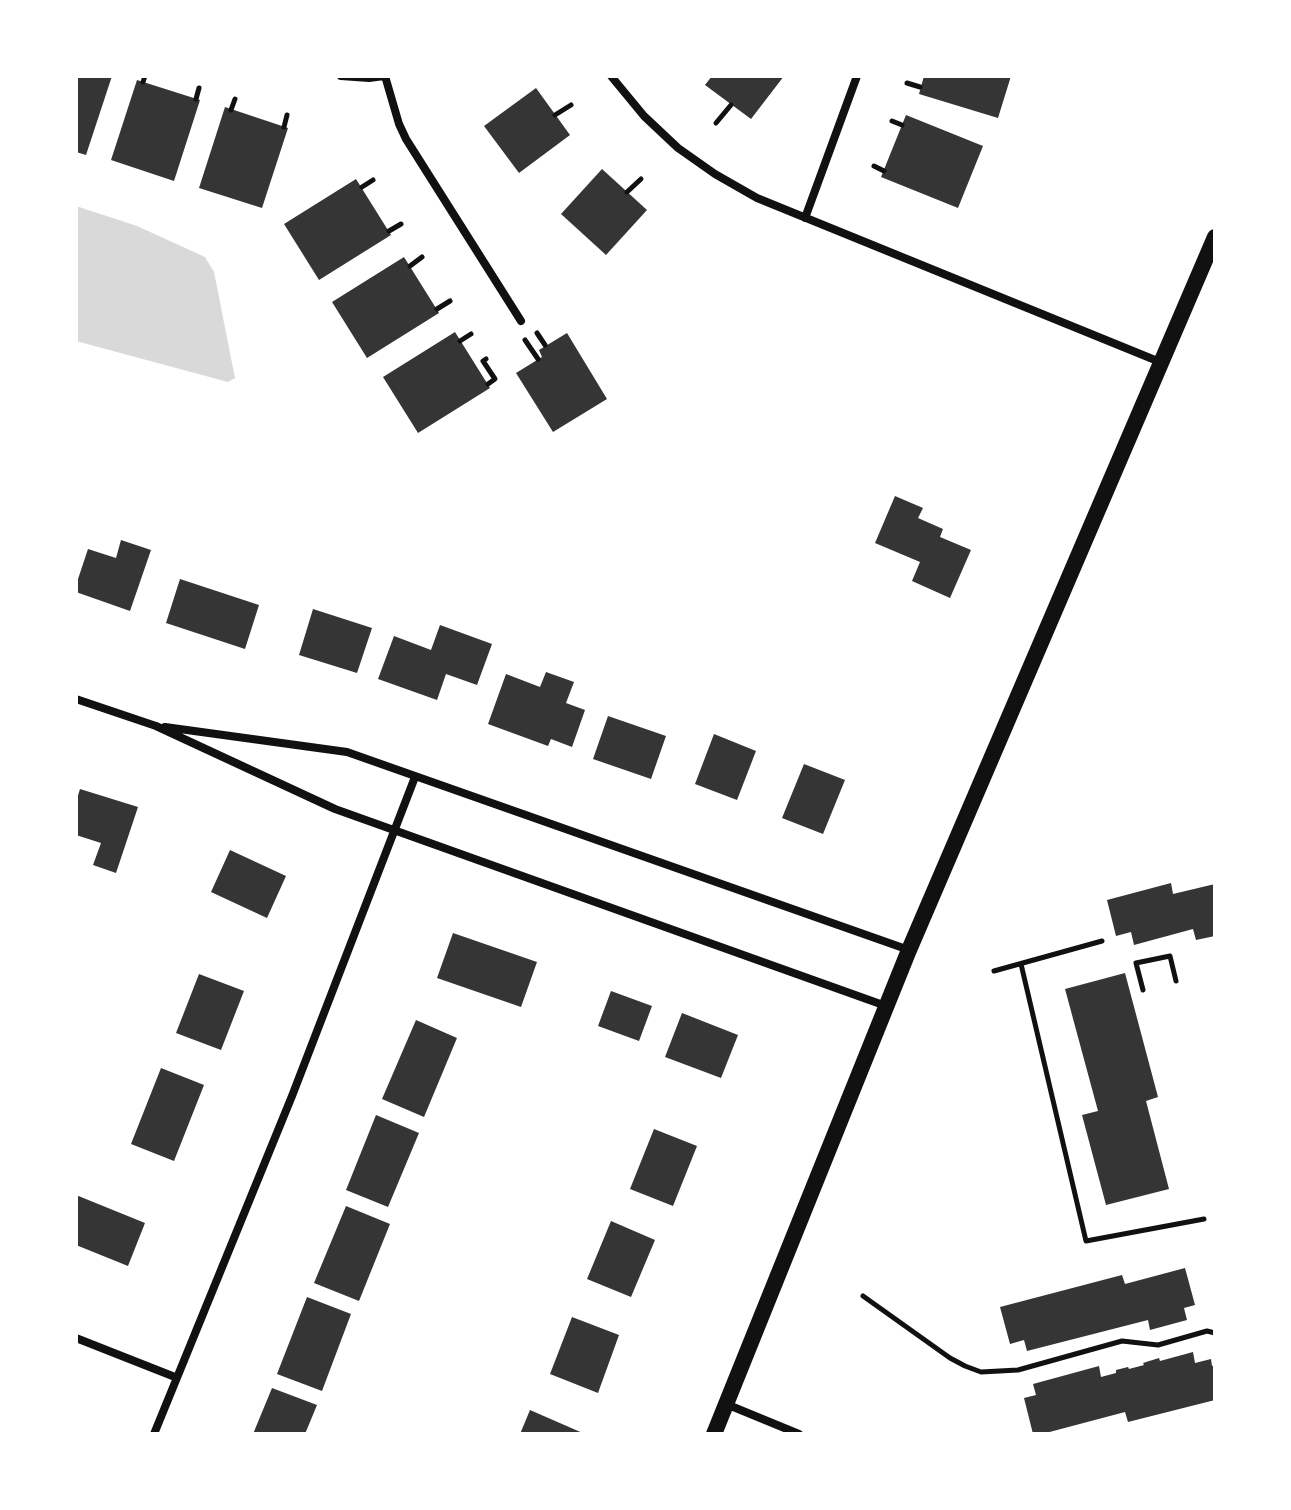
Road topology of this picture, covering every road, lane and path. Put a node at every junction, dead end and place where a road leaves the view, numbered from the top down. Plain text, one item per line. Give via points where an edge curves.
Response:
1 (341, 76) edge
2 (385, 76) edge
3 (611, 76) edge
4 (857, 76) edge
5 (907, 83) dead end
6 (920, 87) dead end
7 (199, 88) dead end
8 (196, 99) dead end
9 (235, 99) dead end
10 (571, 105) dead end
11 (731, 105) dead end
12 (231, 110) dead end
13 (287, 115) dead end
14 (555, 115) dead end
15 (892, 121) dead end
16 (716, 123) dead end
17 (902, 125) dead end
18 (284, 127) dead end
19 (874, 166) dead end
20 (884, 171) dead end
21 (641, 179) dead end
22 (373, 180) dead end
23 (362, 187) dead end
24 (627, 192) dead end
25 (805, 218) junction
26 (401, 224) dead end
27 (389, 231) dead end
28 (1215, 237) edge
29 (422, 257) dead end
30 (410, 266) dead end
31 (450, 301) dead end
32 (437, 309) dead end
33 (521, 321) dead end
34 (535, 329) dead end
35 (471, 334) dead end
36 (523, 336) dead end
37 (460, 341) dead end
38 (545, 345) dead end
39 (486, 359) dead end
40 (538, 359) dead end
41 (1160, 362) junction
42 (488, 384) dead end
43 (76, 699) edge
44 (156, 726) junction
45 (415, 777) junction
46 (394, 831) junction
47 (1102, 941) dead end
48 (909, 950) junction
49 (1021, 964) junction
50 (994, 971) dead end
51 (1176, 981) dead end
52 (1143, 990) dead end
53 (887, 1006) junction
54 (1204, 1219) dead end
55 (863, 1296) dead end
56 (1215, 1323) edge
57 (1207, 1331) junction
58 (1215, 1333) edge
59 (76, 1338) edge
60 (175, 1377) junction
61 (726, 1404) junction
62 (154, 1434) edge
63 (714, 1434) edge
64 (799, 1434) edge

1 - 2 street
2 - 33 street via 406,139
3 - 25 street via 678,148 757,198
4 - 25 street
5 - 6 path
7 - 8 path
9 - 12 path
10 - 14 path
11 - 16 path
13 - 18 path
15 - 17 path
19 - 20 path
21 - 24 path
22 - 23 path
25 - 41 street
26 - 27 path
28 - 41 main road
29 - 30 path
31 - 32 path
34 - 38 path
35 - 37 path
36 - 40 path
39 - 42 path via 495,379
41 - 48 main road
43 - 44 street
44 - 45 street via 347,752
44 - 46 street
45 - 46 street
45 - 48 street
46 - 53 street
46 - 60 street
47 - 49 path
48 - 53 main road
49 - 50 path
49 - 54 path via 1086,1241
51 - 52 path via 1170,956 1136,963
53 - 61 main road
55 - 57 path via 950,1358 981,1372 1018,1370 1122,1341 1158,1345
56 - 57 path
57 - 58 path
59 - 60 street
60 - 62 street
61 - 63 main road
61 - 64 street

